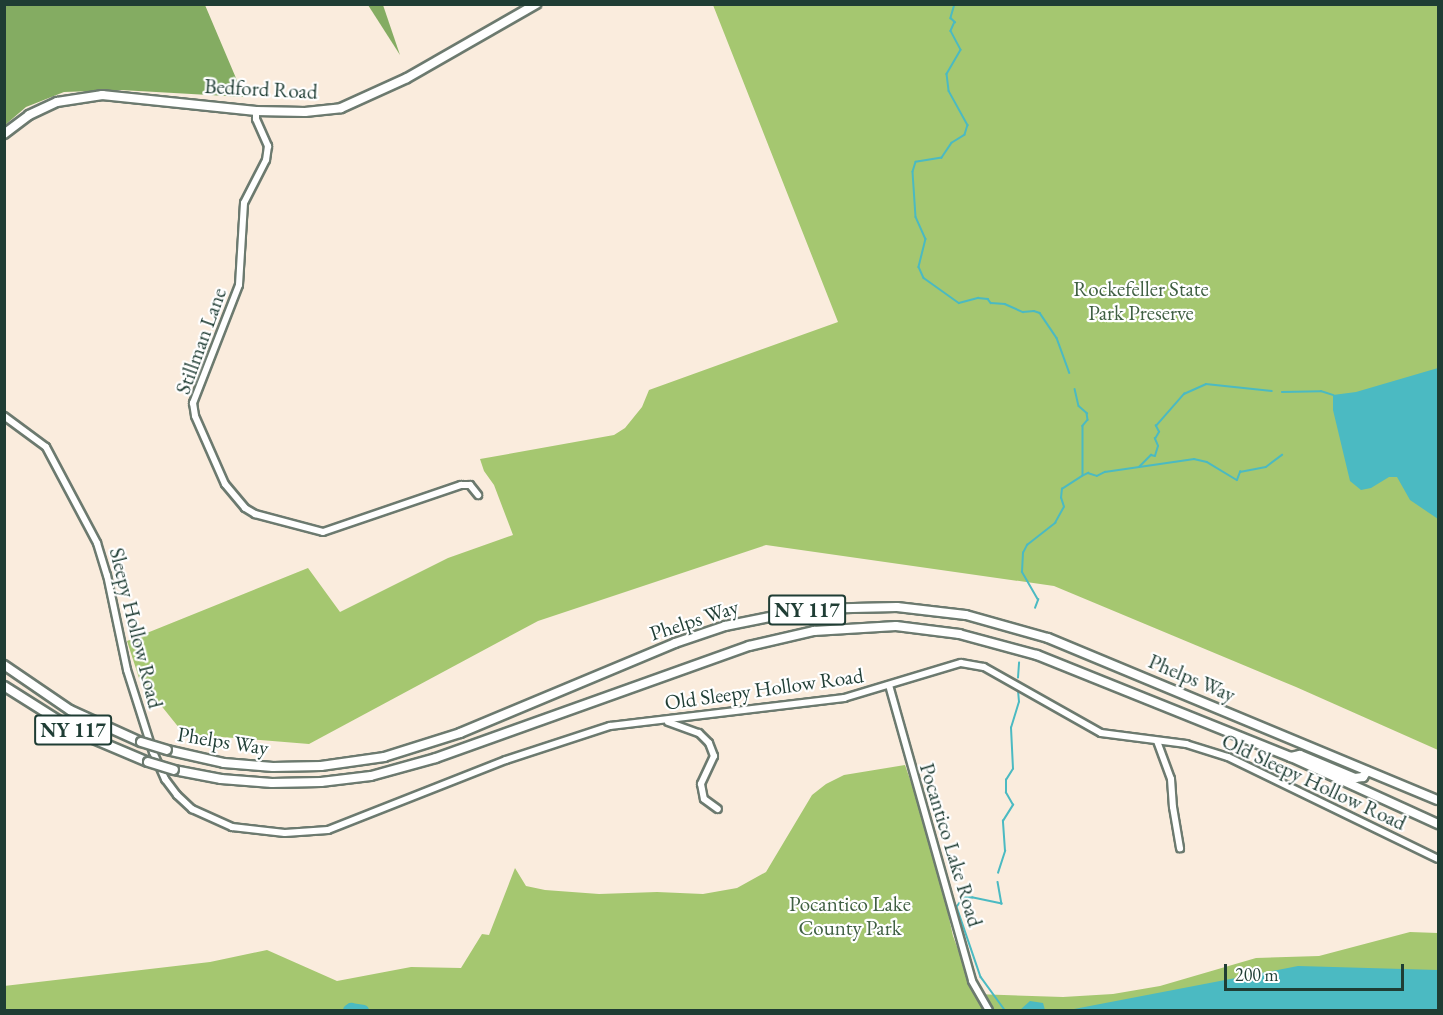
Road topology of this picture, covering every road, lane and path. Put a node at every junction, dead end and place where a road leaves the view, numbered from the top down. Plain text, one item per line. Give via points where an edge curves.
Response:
1 (536, 4) edge
2 (256, 111) junction
3 (4, 134) edge
4 (4, 416) edge
5 (478, 495) dead end
6 (4, 665) edge
7 (4, 686) edge
8 (889, 686) junction
9 (665, 722) junction
10 (1157, 741) junction
11 (1291, 757) junction
12 (161, 771) joint
13 (1367, 771) junction
14 (1438, 800) edge
15 (718, 809) dead end
16 (1438, 824) edge
17 (1180, 848) dead end
18 (1438, 859) edge
19 (989, 1011) edge

1 - 2 main road, Bedford Road via 407,78 350,105 305,112
2 - 3 main road, Bedford Road via 102,95 57,102 29,115
2 - 5 street, Stillman Lane via 268,146 266,160 244,203 239,285 193,403 225,484 255,514 323,532 461,485 470,485
4 - 12 street, Sleepy Hollow Road via 46,447 97,543 127,670
6 - 13 main road, Phelps Way / NY 117, bridge via 70,710 167,750 209,760 273,767 337,765 384,757 452,735 709,631 792,612 880,606 966,615 1040,635
7 - 11 main road, Phelps Way / NY 117, bridge via 76,732 174,770 272,783 321,782 371,776 451,753 757,644 814,632 880,626 946,631 1017,648
8 - 9 street, Old Sleepy Hollow Road via 844,698
8 - 10 street, Old Sleepy Hollow Road via 950,665 971,663 1021,686 1086,727
8 - 19 street, Pocantico Lake Road via 972,981
9 - 12 street, Old Sleepy Hollow Road via 610,726 578,735 347,824 307,833 243,830 211,820 177,795
9 - 15 street via 699,733 710,743 714,756 701,784 704,799
10 - 17 street via 1171,778
10 - 18 street, Old Sleepy Hollow Road via 1186,744 1228,757
11 - 13 main road via 1300,754 1355,778
11 - 16 main road, Phelps Way / NY 117
13 - 14 main road, Phelps Way / NY 117

